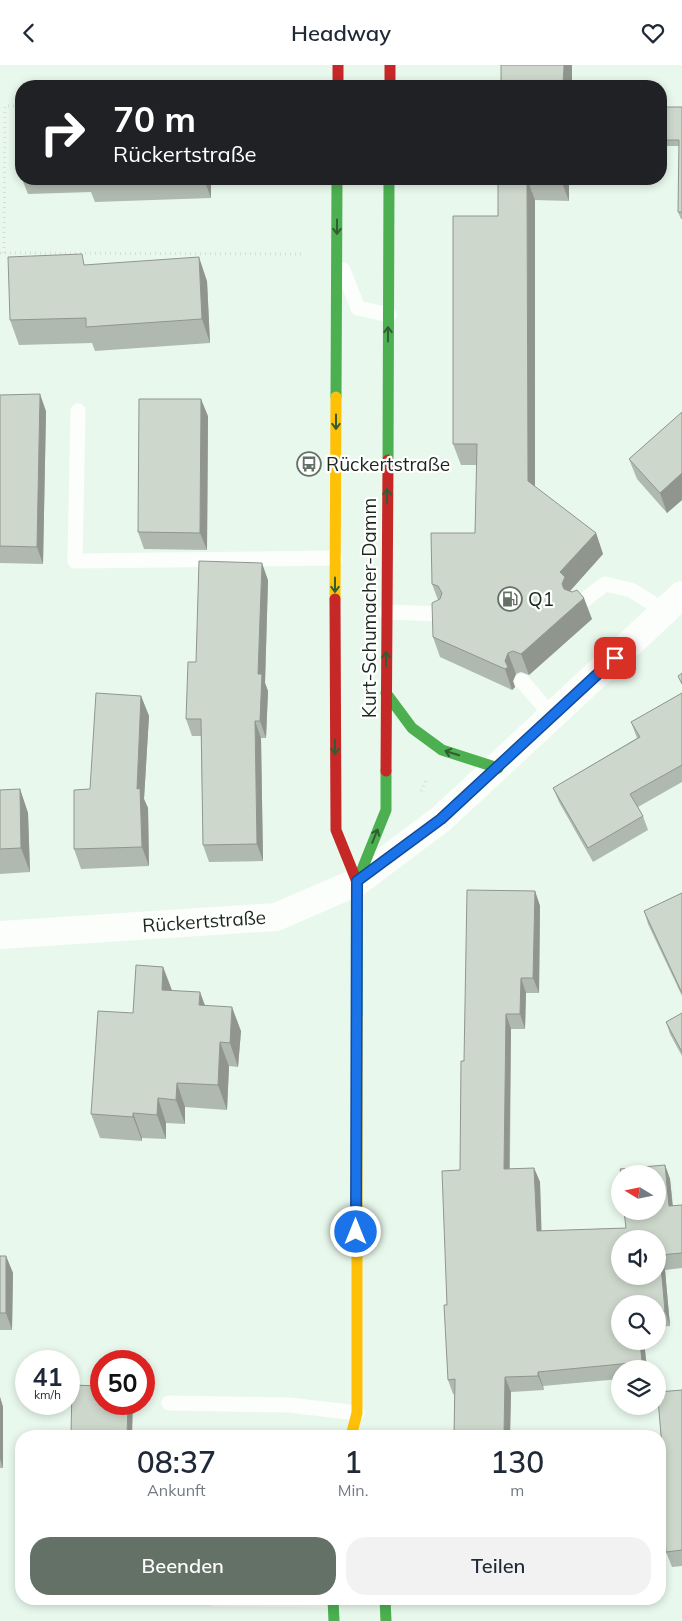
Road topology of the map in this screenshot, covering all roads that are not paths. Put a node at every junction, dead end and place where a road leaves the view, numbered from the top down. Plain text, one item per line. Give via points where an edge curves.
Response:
1 (338, 65) edge
2 (390, 65) edge
3 (338, 80) edge
4 (390, 80) edge
5 (338, 185) edge
6 (389, 185) edge
7 (337, 255) junction
8 (388, 315) junction
9 (78, 411) dead end
10 (335, 559) junction
11 (673, 603) edge
12 (579, 605) edge
13 (386, 612) junction
14 (440, 614) edge
15 (522, 681) edge
16 (386, 693) junction
17 (552, 717) junction
18 (498, 768) junction
19 (357, 881) junction
20 (0, 935) edge
21 (169, 1403) dead end
22 (357, 1413) junction
23 (353, 1430) edge
24 (361, 1430) edge
25 (333, 1605) edge
26 (385, 1605) edge
27 (334, 1621) edge
28 (386, 1621) edge

1 - 3 main road
2 - 4 main road
5 -> 7 main road, Kurt-Schumacher-Damm
6 - 8 main road, Kurt-Schumacher-Damm
7 - 8 lane via 358,308
7 -> 10 main road, Kurt-Schumacher-Damm
13 -> 8 main road, Kurt-Schumacher-Damm
9 - 10 lane via 75,561
10 -> 19 main road, Kurt-Schumacher-Damm via 336,830
11 - 12 lane via 605,584
11 - 17 street, Rückertstraße
13 - 14 lane
16 -> 13 main road, Kurt-Schumacher-Damm
15 - 17 lane
18 -> 16 main road via 442,750 412,727
19 -> 16 main road, Kurt-Schumacher-Damm via 386,810
17 - 18 street, Rückertstraße
18 - 19 street, Rückertstraße via 441,819
19 - 20 street, Rückertstraße via 276,917
19 - 22 main road, Kurt-Schumacher-Damm
21 - 22 lane via 289,1405
22 - 23 main road, Kurt-Schumacher-Damm
22 - 24 main road, Kurt-Schumacher-Damm
25 - 27 main road
26 - 28 main road

